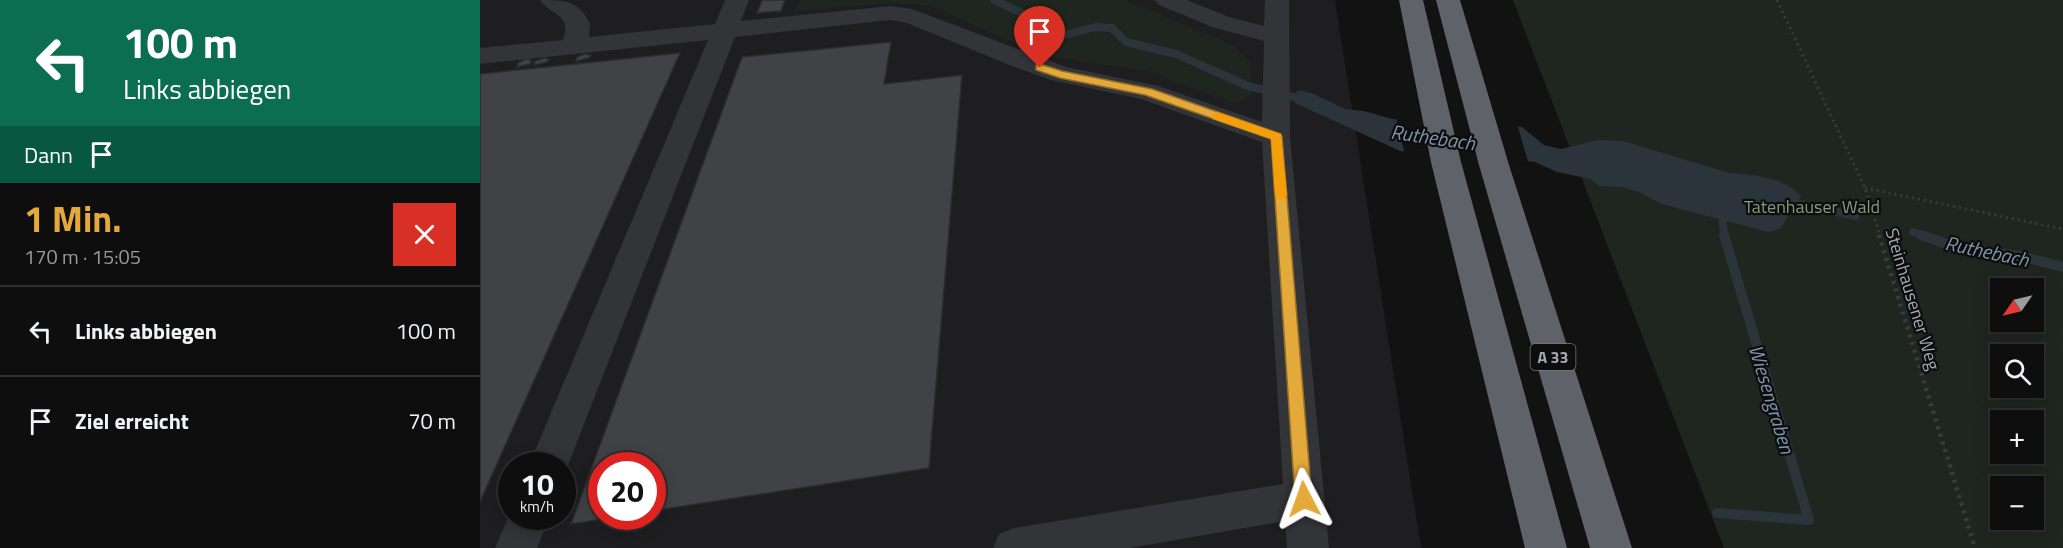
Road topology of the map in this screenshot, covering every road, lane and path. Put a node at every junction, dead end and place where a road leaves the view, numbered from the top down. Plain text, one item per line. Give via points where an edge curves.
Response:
1 (594, 0) edge
2 (737, 0) edge
3 (1167, 0) edge
4 (1277, 0) edge
5 (1411, 0) edge
6 (1448, 0) edge
7 (1777, 0) edge
8 (561, 5) edge
9 (725, 30) junction
10 (1277, 34) junction
11 (573, 46) junction
12 (480, 56) edge
13 (1276, 137) junction
14 (1865, 188) junction
15 (2063, 229) edge
16 (554, 452) edge
17 (1304, 499) junction
18 (523, 530) edge
19 (516, 548) edge
20 (1014, 548) edge
21 (1308, 548) edge
22 (1546, 548) edge
23 (1611, 548) edge
24 (1975, 548) edge

1 - 8 lane
2 - 9 lane
3 - 10 lane via 1237,28
4 - 10 lane
5 - 22 highway via 1446,162
6 - 23 highway, A 33
7 - 14 path, Steinhausener Weg
8 - 11 lane via 578,22 580,32
9 - 11 lane
9 - 13 lane via 890,13 912,16 1060,74 1148,92
9 - 16 lane
10 - 13 lane
11 - 12 lane
13 - 17 lane
14 - 15 path
14 - 24 path, Steinhausener Weg
17 - 20 lane
17 - 21 lane
18 - 19 lane

